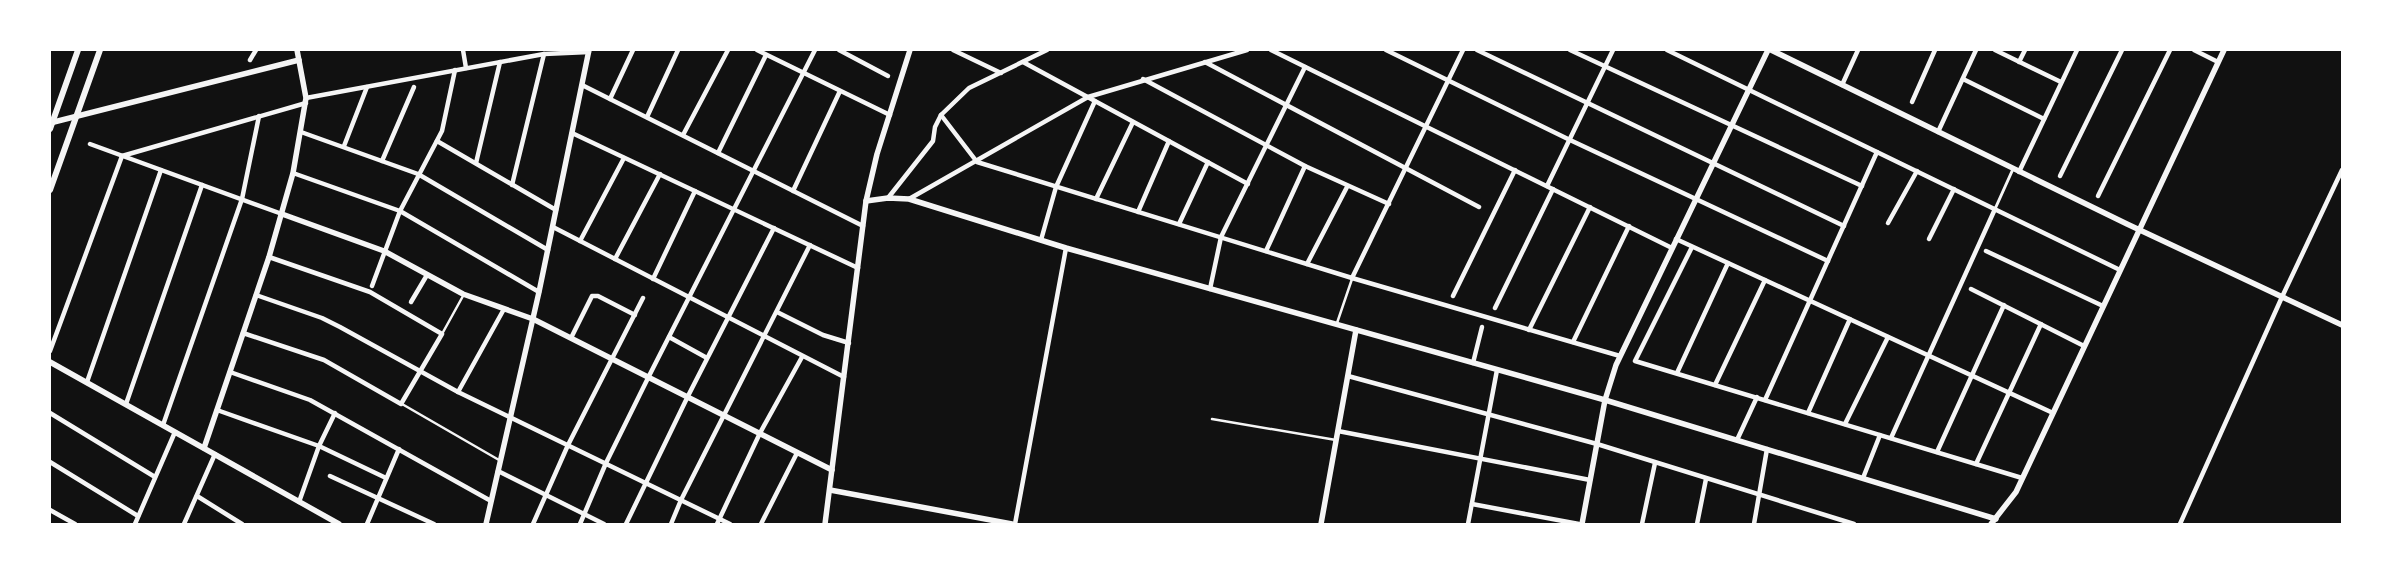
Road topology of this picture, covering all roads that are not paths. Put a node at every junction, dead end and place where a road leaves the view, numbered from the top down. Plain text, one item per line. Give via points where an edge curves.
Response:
1 (78, 50) edge
2 (100, 50) edge
3 (256, 50) edge
4 (297, 50) edge
5 (463, 50) edge
6 (633, 50) edge
7 (678, 50) edge
8 (728, 50) edge
9 (757, 50) edge
10 (815, 50) edge
11 (839, 50) edge
12 (910, 50) edge
13 (952, 50) edge
14 (1047, 50) edge
15 (1247, 50) edge
16 (1272, 50) edge
17 (1386, 50) edge
18 (1463, 50) edge
19 (1477, 50) edge
20 (1570, 50) edge
21 (1613, 50) edge
22 (1667, 50) edge
23 (1770, 50) edge
24 (1858, 50) edge
25 (1935, 50) edge
26 (1976, 50) edge
27 (1994, 50) edge
28 (2025, 50) edge
29 (2077, 50) edge
30 (2122, 50) edge
31 (2170, 50) edge
32 (2194, 50) edge
33 (2224, 50) edge
34 (589, 51) edge
35 (544, 54) junction
36 (766, 54) junction
37 (250, 60) dead end
38 (299, 60) junction
39 (500, 62) junction
40 (1023, 62) junction
41 (1205, 62) junction
42 (2019, 62) junction
43 (2218, 62) junction
44 (1306, 67) junction
45 (1605, 67) junction
46 (466, 68) junction
47 (455, 70) junction
48 (804, 73) junction
49 (1001, 73) junction
50 (888, 76) dead end
51 (1143, 79) junction
52 (1963, 79) junction
53 (1448, 81) junction
54 (2061, 82) junction
55 (582, 85) junction
56 (1842, 85) junction
57 (367, 87) junction
58 (414, 88) dead end
59 (1749, 90) junction
60 (840, 91) junction
61 (1088, 98) junction
62 (610, 99) junction
63 (306, 100) junction
64 (1095, 101) junction
65 (1912, 102) dead end
66 (1587, 104) junction
67 (1286, 106) junction
68 (941, 115) junction
69 (76, 116) junction
70 (260, 116) junction
71 (890, 116) junction
72 (647, 117) junction
73 (2044, 119) junction
74 (1133, 122) junction
75 (1732, 124) junction
76 (51, 125) edge
77 (1426, 127) junction
78 (301, 132) junction
79 (1938, 132) junction
80 (572, 133) junction
81 (682, 135) junction
82 (1570, 140) junction
83 (437, 141) junction
84 (1169, 141) junction
85 (90, 144) dead end
86 (1267, 145) junction
87 (344, 146) junction
88 (1877, 152) junction
89 (718, 153) junction
90 (122, 156) junction
91 (624, 158) junction
92 (382, 161) junction
93 (977, 162) junction
94 (1208, 162) junction
95 (1714, 162) junction
96 (476, 163) junction
97 (1304, 166) junction
98 (1406, 168) junction
99 (161, 170) junction
100 (1515, 170) junction
101 (2016, 170) junction
102 (2342, 170) edge
103 (753, 171) junction
104 (1917, 171) junction
105 (292, 173) junction
106 (418, 174) junction
107 (660, 174) junction
108 (2060, 176) dead end
109 (1248, 184) junction
110 (202, 185) junction
111 (512, 185) junction
112 (1347, 186) junction
113 (1547, 186) junction
114 (1862, 186) junction
115 (1056, 187) junction
116 (1553, 189) junction
117 (1954, 189) junction
118 (50, 190) edge
119 (696, 191) junction
120 (792, 191) junction
121 (2098, 196) dead end
122 (888, 198) junction
123 (242, 199) junction
124 (909, 199) junction
125 (1096, 199) junction
126 (1696, 200) junction
127 (866, 201) junction
128 (1388, 204) junction
129 (1479, 207) dead end
130 (1590, 207) junction
131 (734, 209) junction
132 (1995, 209) junction
133 (556, 210) junction
134 (400, 211) junction
135 (1138, 212) junction
136 (282, 214) junction
137 (1888, 223) dead end
138 (1179, 224) junction
139 (863, 226) junction
140 (1629, 226) junction
141 (1844, 226) junction
142 (553, 227) junction
143 (774, 228) junction
144 (2138, 230) junction
145 (1221, 237) junction
146 (1676, 239) junction
147 (1930, 239) dead end
148 (1041, 240) junction
149 (580, 241) junction
150 (810, 245) junction
151 (1692, 247) junction
152 (1066, 248) junction
153 (1672, 248) junction
154 (548, 250) junction
155 (384, 251) junction
156 (1266, 251) junction
157 (1986, 251) dead end
158 (269, 257) junction
159 (615, 259) junction
160 (1828, 261) junction
161 (1728, 263) junction
162 (1307, 264) junction
163 (858, 268) junction
164 (2120, 270) junction
165 (427, 275) junction
166 (1352, 278) junction
167 (653, 279) junction
168 (1765, 280) junction
169 (372, 286) dead end
170 (1210, 289) junction
171 (1971, 289) dead end
172 (539, 292) junction
173 (463, 294) junction
174 (256, 295) junction
175 (1453, 296) dead end
176 (689, 297) junction
177 (2282, 297) junction
178 (643, 298) dead end
179 (1810, 301) junction
180 (411, 302) dead end
181 (2004, 305) junction
182 (2103, 306) junction
183 (1495, 308) dead end
184 (504, 309) junction
185 (777, 312) junction
186 (635, 315) junction
187 (727, 318) junction
188 (533, 319) junction
189 (1850, 319) junction
190 (1337, 324) junction
191 (2041, 324) junction
192 (2342, 325) edge
193 (1482, 327) dead end
194 (1356, 330) junction
195 (1529, 330) junction
196 (243, 333) junction
197 (442, 334) junction
198 (669, 337) junction
199 (765, 337) junction
200 (1888, 337) junction
201 (571, 338) junction
202 (1573, 342) junction
203 (849, 344) junction
204 (2084, 346) junction
205 (50, 351) edge
206 (802, 356) junction
207 (1620, 356) junction
208 (1929, 356) junction
209 (611, 358) junction
210 (707, 358) junction
211 (1473, 363) junction
212 (51, 364) edge
213 (420, 369) junction
214 (1497, 370) junction
215 (230, 372) junction
216 (1677, 373) junction
217 (1972, 375) junction
218 (649, 376) junction
219 (1348, 376) junction
220 (844, 377) junction
221 (87, 382) junction
222 (1715, 385) junction
223 (458, 392) junction
224 (2009, 393) junction
225 (688, 396) junction
226 (1757, 397) junction
227 (1606, 400) junction
228 (1764, 400) junction
229 (126, 404) junction
230 (401, 404) junction
231 (217, 410) junction
232 (335, 412) junction
233 (50, 413) edge
234 (1808, 413) junction
235 (2053, 413) junction
236 (724, 414) junction
237 (1488, 414) junction
238 (510, 417) junction
239 (1212, 419) dead end
240 (1845, 424) junction
241 (163, 425) junction
242 (175, 432) junction
243 (1338, 432) junction
244 (760, 434) junction
245 (1880, 435) junction
246 (1892, 438) junction
247 (1336, 440) junction
248 (1737, 440) junction
249 (568, 444) junction
250 (1597, 444) junction
251 (319, 446) junction
252 (204, 448) junction
253 (399, 449) junction
254 (1767, 449) junction
255 (1937, 452) junction
256 (797, 453) junction
257 (215, 454) junction
258 (1480, 459) junction
259 (500, 461) junction
260 (50, 462) edge
261 (1655, 462) junction
262 (606, 463) junction
263 (1976, 464) junction
264 (832, 470) junction
265 (498, 471) junction
266 (330, 476) dead end
267 (155, 477) junction
268 (386, 478) junction
269 (1863, 478) junction
270 (2022, 478) junction
271 (1706, 479) junction
272 (1590, 480) junction
273 (645, 482) junction
274 (830, 490) junction
275 (547, 495) junction
276 (197, 496) junction
277 (1759, 496) junction
278 (377, 499) junction
279 (681, 500) junction
280 (491, 501) junction
281 (299, 502) junction
282 (1472, 504) junction
283 (50, 510) edge
284 (585, 514) junction
285 (138, 516) junction
286 (1996, 519) junction
287 (718, 521) edge
288 (75, 524) edge
289 (135, 524) edge
290 (184, 524) edge
291 (242, 524) edge
292 (339, 524) edge
293 (367, 524) edge
294 (434, 524) edge
295 (486, 524) edge
296 (533, 524) edge
297 (580, 524) edge
298 (604, 524) edge
299 (626, 524) edge
300 (671, 524) edge
301 (730, 524) edge
302 (761, 524) edge
303 (826, 524) edge
304 (1014, 524) edge
305 (1321, 524) edge
306 (1468, 524) edge
307 (1580, 524) edge
308 (1642, 524) edge
309 (1697, 524) edge
310 (1754, 524) edge
311 (1854, 524) edge
312 (1991, 524) edge
313 (2180, 524) edge

1 - 76 main road
2 - 69 main road
3 - 37 street
4 - 38 street
5 - 46 street
6 - 62 street
7 - 72 street
8 - 81 street
9 - 36 street
10 - 48 street
11 - 50 street
12 - 71 street
13 - 49 street
14 - 40 street
15 - 41 street
16 - 44 street
17 - 53 street
18 - 53 street
19 - 66 street
20 - 45 street
21 - 45 street
22 - 59 street
23 - 56 street
23 - 59 street
24 - 56 street
25 - 65 street
26 - 52 street
27 - 42 street
28 - 42 street
29 - 54 street
30 - 108 street
31 - 121 street
32 - 43 street
33 - 43 street
34 - 35 street
34 - 55 street
35 - 39 street
35 - 111 street
36 - 48 street
36 - 89 street
38 - 63 street
38 - 69 street
39 - 46 street
39 - 96 street
40 - 49 street
40 - 61 street
41 - 51 street
41 - 67 street
42 - 54 street
43 - 144 street
44 - 67 street
44 - 77 street
45 - 66 street
45 - 75 street
46 - 47 street
47 - 57 street
47 - 83 street
48 - 60 street
48 - 103 street
49 - 68 street via 969,88
51 - 61 street
51 - 86 street
52 - 73 street
52 - 79 street
53 - 77 street
53 - 82 street
54 - 73 street
55 - 62 street
55 - 80 street
56 - 79 street
57 - 63 street
57 - 87 street
58 - 92 street
59 - 75 street
59 - 88 street
60 - 71 street
60 - 120 street
61 - 64 street
61 - 93 street
62 - 72 street
63 - 70 street
63 - 78 street
64 - 74 street
64 - 115 street
66 - 82 street
66 - 95 street
67 - 86 street
67 - 98 street
68 - 93 street
68 - 122 street via 933,141
69 - 76 street
69 - 118 main road
70 - 90 street
70 - 123 street
71 - 127 street
72 - 81 street
73 - 101 street
74 - 84 street
74 - 125 street
75 - 95 street
75 - 114 street
77 - 98 street
77 - 100 street
78 - 87 street
78 - 105 street
79 - 101 street
80 - 91 street
80 - 133 street
81 - 89 street
82 - 113 street
82 - 126 street
83 - 96 street
83 - 106 street
84 - 94 street
84 - 135 street
85 - 90 street
86 - 97 street
86 - 109 street
87 - 92 street
88 - 104 street
88 - 114 street
89 - 103 street
90 - 99 street
90 - 205 street
91 - 107 street
91 - 149 street
92 - 106 street
93 - 115 street
93 - 124 street
94 - 109 street
94 - 138 street
95 - 126 street
95 - 141 street
96 - 111 street
97 - 112 street
97 - 156 street
98 - 128 street
98 - 129 street
99 - 110 street
99 - 221 street
100 - 113 street
100 - 175 street
101 - 132 street
101 - 144 street
102 - 177 street
103 - 120 street
103 - 131 street
104 - 117 street
104 - 137 street
105 - 134 street
105 - 136 street
106 - 134 street
106 - 154 street
107 - 119 street
107 - 159 street
109 - 145 street
110 - 123 street
110 - 229 street
111 - 133 street
112 - 128 street
112 - 162 street
113 - 116 street
114 - 141 street
115 - 125 street
115 - 148 street
116 - 130 street
116 - 183 street
117 - 132 street
117 - 147 street
119 - 131 street
119 - 167 street
120 - 139 street
122 - 124 street
122 - 127 street
123 - 136 street
123 - 241 street
124 - 148 street
125 - 135 street
126 - 146 street
126 - 160 street
127 - 139 street
128 - 166 street
130 - 140 street
130 - 195 street
131 - 143 street
131 - 176 street
132 - 164 street
132 - 208 street
133 - 142 street
134 - 155 street
134 - 172 street
135 - 138 street
136 - 155 street
136 - 158 street
138 - 145 street
139 - 163 street
140 - 153 street
140 - 202 street
141 - 160 street
142 - 149 street
142 - 154 street
143 - 150 street
143 - 187 street
144 - 164 street
144 - 177 street
145 - 156 street
145 - 170 street
146 - 151 street
146 - 153 street
148 - 152 street
149 - 159 street
150 - 163 street
150 - 185 street
151 - 161 street
151 - 216 street via 1635,361
152 - 170 street
152 - 304 street
153 - 207 street
154 - 172 street
155 - 165 street
155 - 169 street
156 - 162 street
157 - 182 street
158 - 174 street
158 - 197 street via 370,292
159 - 167 street
160 - 179 street
161 - 168 street
161 - 216 street
162 - 166 street
163 - 203 street
164 - 182 street
165 - 173 street
165 - 180 street
166 - 190 lane
166 - 195 street
167 - 176 street
168 - 179 street
168 - 222 street
170 - 190 street
171 - 181 street
172 - 188 street
173 - 184 street
173 - 197 lane
174 - 196 street
174 - 213 street via 322,318
176 - 187 street
176 - 198 street
177 - 192 street
177 - 313 street
178 - 186 street
179 - 189 street
179 - 228 street
181 - 191 street
181 - 217 street
182 - 204 street
184 - 188 street
184 - 223 street
185 - 199 street
185 - 203 street
186 - 201 street via 592,296
186 - 209 street
187 - 199 street
187 - 210 street
188 - 201 street
188 - 238 street
189 - 200 street
189 - 234 street
190 - 194 street
191 - 204 street
191 - 224 street
193 - 211 street
194 - 211 street
194 - 219 street
195 - 202 street
196 - 215 street
196 - 230 street via 324,360
197 - 213 street
198 - 210 street
198 - 218 street
199 - 206 street
199 - 236 street
200 - 208 street
200 - 240 street
201 - 209 street
202 - 207 street
203 - 220 street
204 - 235 street
206 - 220 street
206 - 244 street
207 - 227 street
208 - 217 street
208 - 246 street
209 - 218 street
209 - 249 street
210 - 225 street
211 - 214 street
212 - 221 street
213 - 223 street
213 - 230 street
214 - 227 street
214 - 237 street
215 - 231 street
215 - 232 street via 290,392
216 - 222 street
217 - 224 street
217 - 255 street
218 - 225 street
218 - 262 street
219 - 237 street
219 - 243 street
220 - 264 street
221 - 229 street
222 - 226 street
223 - 238 street
224 - 235 street
224 - 263 street
225 - 236 street
225 - 273 street
226 - 228 street
226 - 248 street
227 - 248 street
227 - 250 street
228 - 234 street
229 - 241 street
230 - 259 lane
231 - 251 street
231 - 252 street
232 - 251 street
232 - 253 street
233 - 267 street
234 - 240 street
235 - 270 street
236 - 244 street
236 - 279 street
237 - 250 street
237 - 258 street
238 - 249 street
238 - 259 street
239 - 247 lane
240 - 245 street
241 - 242 street
242 - 252 street
242 - 267 street
243 - 247 street
243 - 258 street
244 - 256 street
244 - 287 street
245 - 246 street
245 - 269 street
246 - 255 street
247 - 305 street
248 - 254 street
249 - 262 street
249 - 275 street
250 - 261 street
250 - 272 street
251 - 268 street
251 - 281 street
252 - 257 street
253 - 268 street
253 - 280 street
254 - 269 street
254 - 277 street
255 - 263 street
256 - 264 street
256 - 302 street
257 - 276 street
257 - 281 street
258 - 272 street
258 - 282 street
259 - 265 street
260 - 285 street
261 - 271 street
261 - 308 street
262 - 273 street
262 - 284 street
263 - 270 street
264 - 274 street
265 - 275 street
265 - 280 street
266 - 278 street
267 - 285 street
268 - 278 street
269 - 286 street
270 - 286 street
271 - 277 street
271 - 309 street
272 - 307 street
273 - 279 street
273 - 299 street
274 - 303 street
274 - 304 street
275 - 284 street
275 - 296 street
276 - 290 street
276 - 291 street
277 - 310 street
277 - 311 street
278 - 293 street
278 - 294 street
279 - 287 street
279 - 300 street
280 - 295 street
281 - 292 street
282 - 306 street
282 - 307 street
283 - 288 street
284 - 297 street
284 - 298 street
285 - 289 street
286 - 312 street
287 - 301 street

